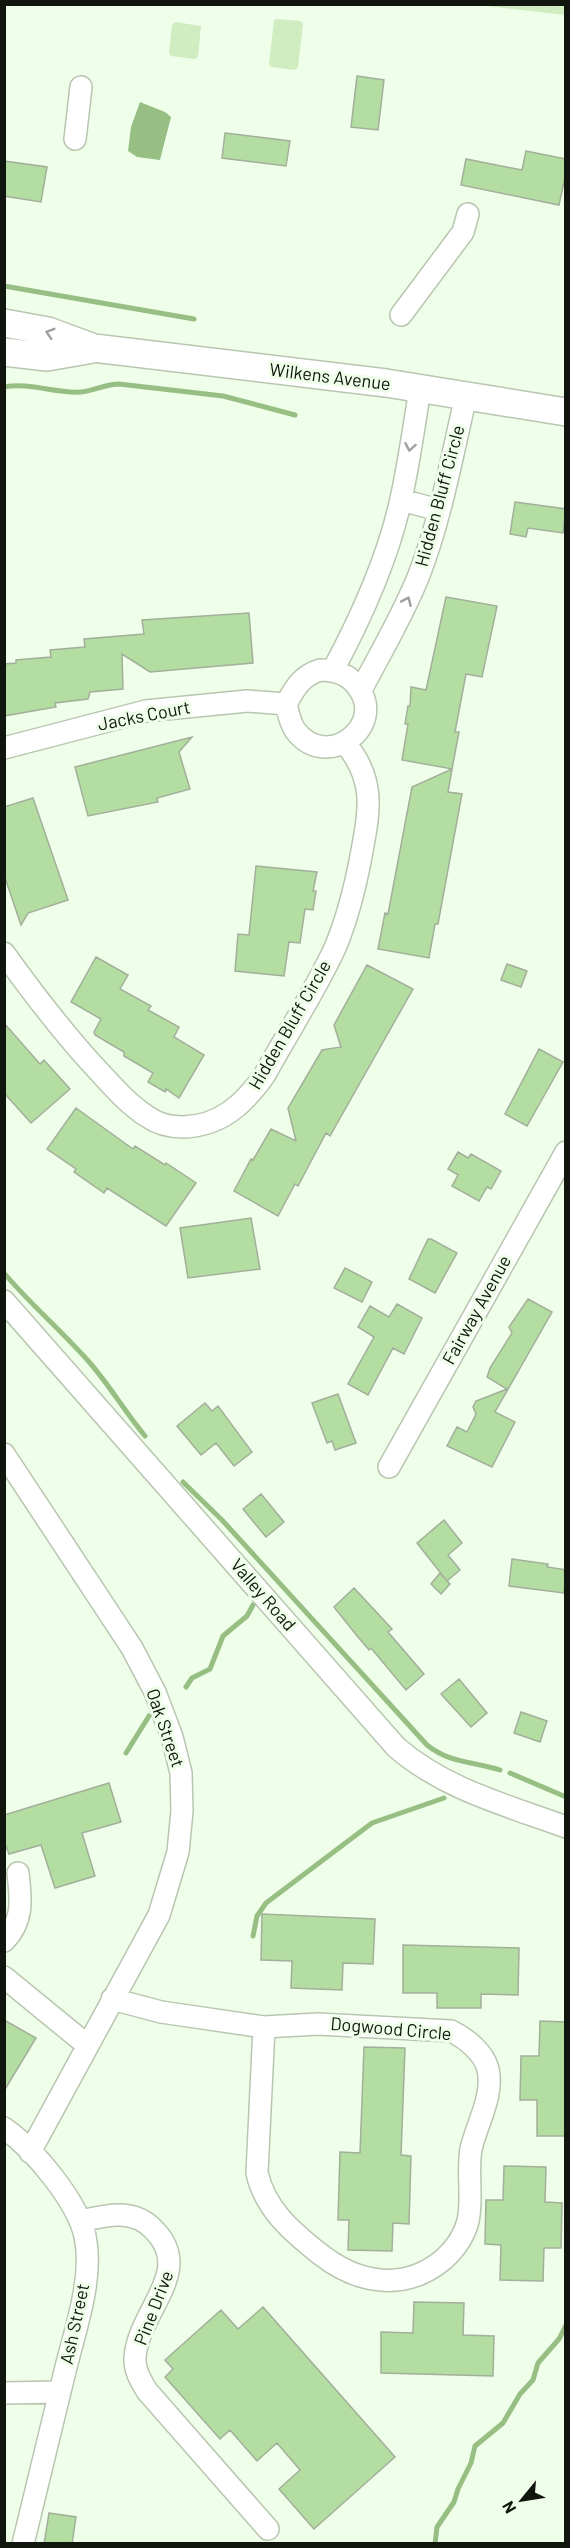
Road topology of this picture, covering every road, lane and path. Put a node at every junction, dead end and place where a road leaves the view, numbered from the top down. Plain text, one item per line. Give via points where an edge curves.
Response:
1 (81, 87) dead end
2 (75, 139) dead end
3 (468, 214) dead end
4 (401, 315) dead end
5 (4, 323) edge
6 (94, 348) junction
7 (4, 352) edge
8 (420, 389) junction
9 (466, 396) junction
10 (566, 412) edge
11 (401, 500) junction
12 (439, 510) junction
13 (362, 615) junction
14 (394, 629) junction
15 (333, 670) junction
16 (361, 690) junction
17 (286, 704) junction
18 (345, 743) junction
19 (4, 747) edge
20 (4, 953) edge
21 (566, 1152) edge
22 (4, 1301) edge
23 (4, 1454) edge
24 (389, 1467) dead end
25 (566, 1827) edge
26 (18, 1873) dead end
27 (4, 1941) edge
28 (4, 1977) edge
29 (112, 1999) junction
30 (264, 2027) junction
31 (87, 2046) junction
32 (4, 2128) edge
33 (30, 2152) junction
34 (81, 2221) junction
35 (60, 2392) junction
36 (4, 2393) edge
37 (268, 2529) dead end
38 (23, 2544) edge

1 - 2 street
3 - 4 street via 463,232
6 -> 5 main road, Wilkens Avenue via 48,331
6 - 7 main road, Wilkens Avenue via 47,357
6 - 8 main road, Wilkens Avenue
8 - 9 main road, Wilkens Avenue
8 -> 11 street, Hidden Bluff Circle
9 - 10 main road, Wilkens Avenue
9 - 12 street, Hidden Bluff Circle
11 - 12 street
11 - 13 street, Hidden Bluff Circle
14 -> 12 street, Hidden Bluff Circle via 419,573
13 - 14 street
13 - 15 street, Hidden Bluff Circle
14 - 16 street, Hidden Bluff Circle
15 - 16 street via 351,678
15 - 17 street via 311,673 297,683
16 - 18 street via 365,703 362,725
17 - 18 street via 294,729 304,740 318,746
17 - 19 street, Jacks Court via 247,701 147,711
18 - 20 street, Hidden Bluff Circle via 365,777 369,799 349,911 334,949 264,1076 234,1111 218,1121 174,1127 150,1119 125,1099 65,1033
21 - 24 street, Fairway Avenue
22 - 25 street, Valley Road via 396,1747 417,1766 445,1781
23 - 29 street, Oak Street via 132,1648 155,1692 181,1773 178,1852 169,1886 159,1915
26 - 27 street via 22,1908
28 - 31 street
29 - 30 street, Dogwood Circle via 161,2012
29 - 31 street, Oak Street
30 - 30 street, Dogwood Circle via 257,2173 273,2211 337,2268 357,2276 410,2279 433,2268 463,2237 469,2219 471,2148 490,2083 487,2066 477,2050 463,2036 451,2031 318,2024
31 - 33 street, Oak Street
32 - 33 street, Ash Street
33 - 34 street, Ash Street
34 - 35 street, Ash Street via 86,2239 85,2291
34 - 37 street, Pine Drive via 130,2215 147,2222 168,2247 171,2263 167,2277 138,2339 138,2377
35 - 36 street
35 - 38 street, Ash Street

